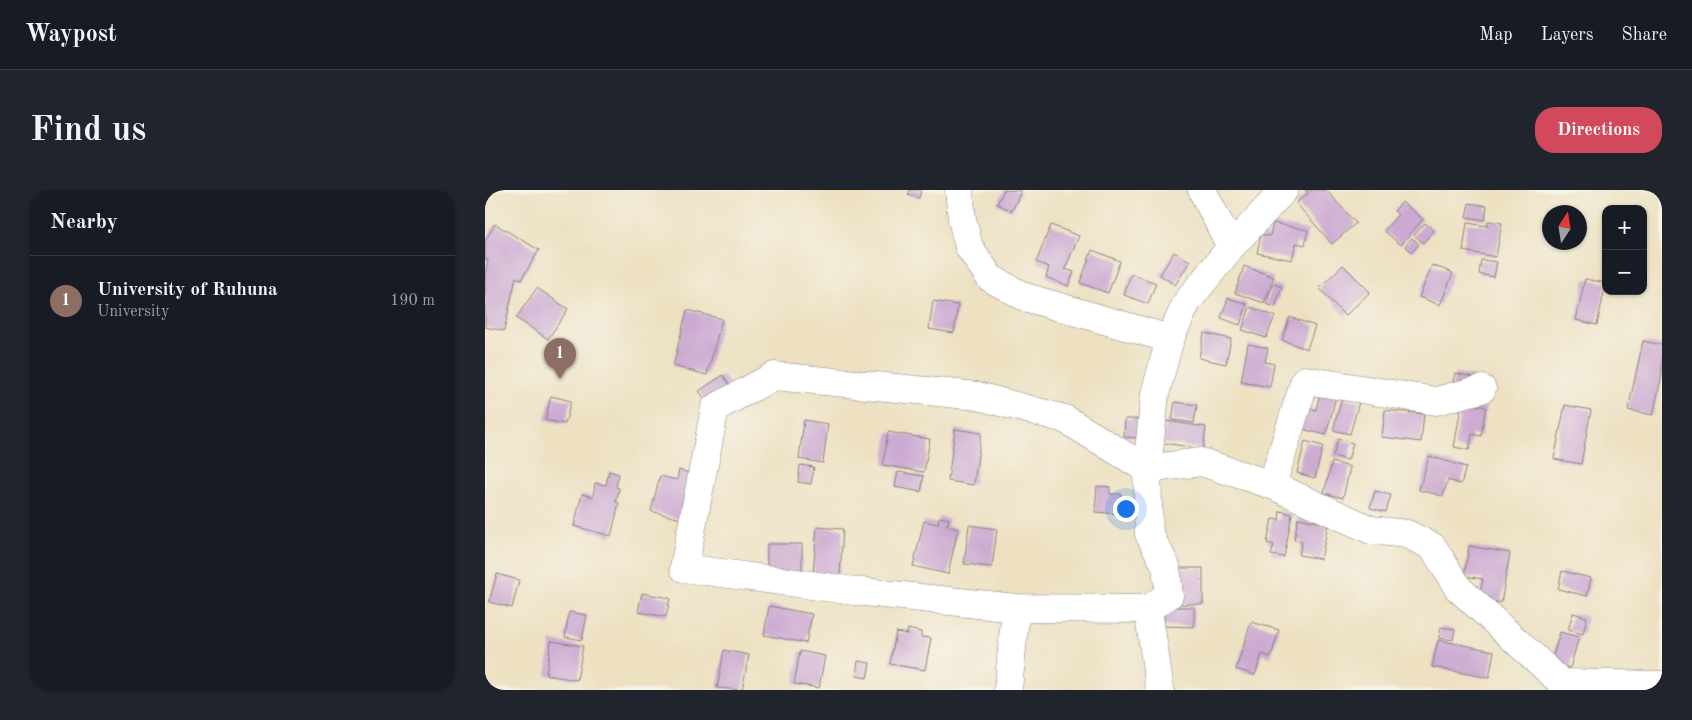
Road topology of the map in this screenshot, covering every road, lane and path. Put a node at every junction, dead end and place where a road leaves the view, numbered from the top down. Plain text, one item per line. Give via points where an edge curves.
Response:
1 (959, 190) edge
2 (1202, 190) edge
3 (1284, 190) edge
4 (1231, 247) junction
5 (1170, 339) junction
6 (1482, 389) dead end
7 (1147, 469) junction
8 (1272, 485) junction
9 (1016, 608) junction
10 (1148, 609) junction
11 (1662, 685) edge
12 (1008, 690) edge
13 (1160, 690) edge

1 - 5 street via 969,247 990,278 1025,297
2 - 4 street
3 - 4 street
4 - 5 street via 1187,302
5 - 7 street via 1155,394
6 - 8 street via 1437,401 1305,380
7 - 8 street via 1201,462
7 - 9 street via 1065,419 978,396 775,376 715,408 684,568
7 - 10 street via 1149,534 1166,566 1169,595
8 - 11 street via 1371,530 1407,534 1433,547 1458,588 1562,683
9 - 10 street
9 - 12 street
10 - 13 street

